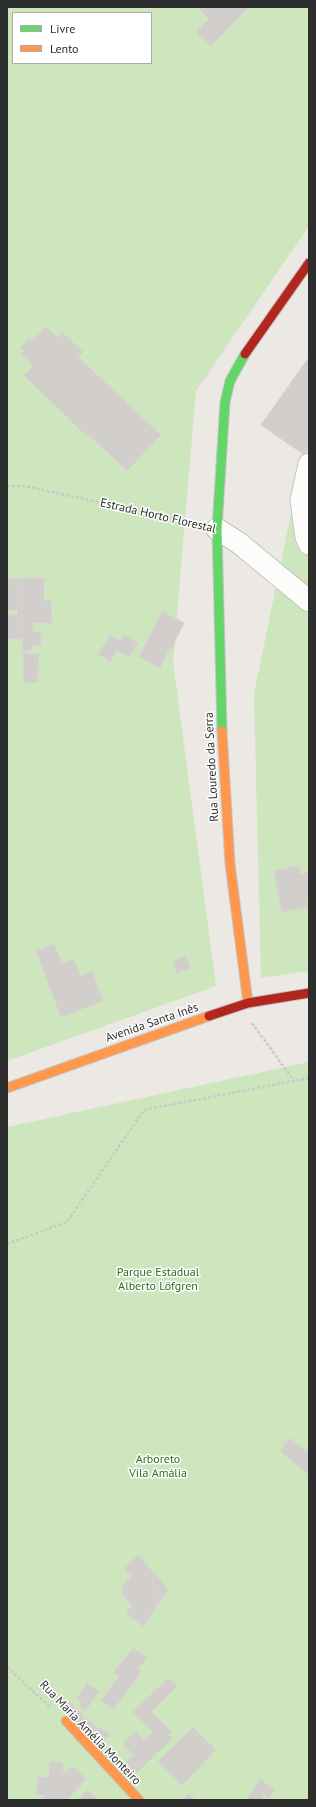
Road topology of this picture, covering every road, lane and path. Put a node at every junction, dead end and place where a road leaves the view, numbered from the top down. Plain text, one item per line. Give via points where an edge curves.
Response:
1 (309, 263) edge
2 (309, 464) edge
3 (7, 486) edge
4 (217, 529) junction
5 (309, 544) edge
6 (309, 601) edge
7 (309, 992) edge
8 (244, 1005) junction
9 (309, 1078) edge
10 (294, 1081) junction
11 (7, 1088) edge
12 (7, 1244) edge
13 (7, 1667) edge
14 (66, 1721) joint
15 (139, 1800) edge

1 - 4 street, Rua Louredo da Serra via 238,364 230,382 225,402
2 - 5 street via 301,500
3 - 4 path, Estrada Horto Florestal via 25,486
4 - 6 street, Estrada Horto Florestal via 239,543
4 - 8 street, Rua Louredo da Serra via 222,742 230,864
7 - 8 street, Avenida Santa Inês
8 - 10 path
8 - 11 street, Avenida Santa Inês
9 - 10 path
10 - 12 path via 144,1110 67,1222
13 - 14 path, Rua Maria Amélia Monteiro
14 - 15 street, Rua Maria Amélia Monteiro

